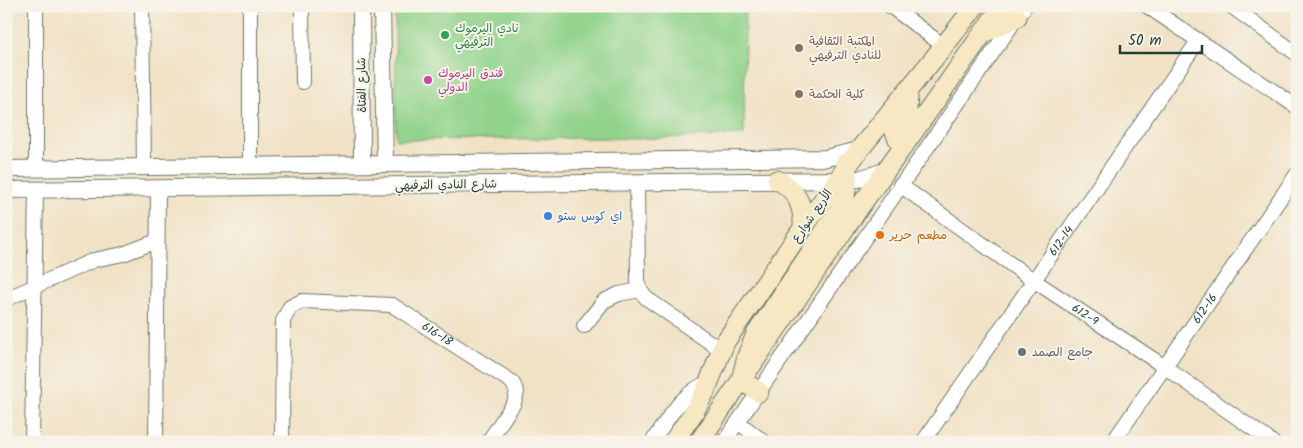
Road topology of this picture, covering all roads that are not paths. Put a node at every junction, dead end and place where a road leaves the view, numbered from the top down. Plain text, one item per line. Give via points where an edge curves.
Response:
1 (36, 6) edge
2 (142, 6) edge
3 (250, 6) edge
4 (302, 6) edge
5 (361, 6) edge
6 (382, 6) edge
7 (890, 6) edge
8 (975, 6) edge
9 (1148, 6) edge
10 (1231, 6) edge
11 (1014, 10) edge
12 (1198, 41) junction
13 (944, 46) junction
14 (1297, 54) edge
15 (303, 82) dead end
16 (908, 91) junction
17 (1297, 107) edge
18 (906, 143) junction
19 (362, 158) junction
20 (385, 158) junction
21 (250, 166) junction
22 (846, 166) junction
23 (144, 167) junction
24 (36, 168) junction
25 (100, 168) junction
26 (6, 169) edge
27 (885, 172) junction
28 (1297, 174) edge
29 (777, 180) junction
30 (637, 182) junction
31 (900, 185) junction
32 (158, 188) junction
33 (97, 189) junction
34 (6, 190) edge
35 (36, 190) junction
36 (832, 204) junction
37 (803, 228) junction
38 (157, 240) junction
39 (1033, 280) junction
40 (34, 287) junction
41 (640, 290) junction
42 (6, 299) edge
43 (584, 326) dead end
44 (721, 350) junction
45 (1165, 367) junction
46 (741, 380) junction
47 (710, 382) junction
48 (759, 392) junction
49 (738, 422) junction
50 (32, 442) edge
51 (156, 442) edge
52 (282, 442) edge
53 (488, 442) edge
54 (652, 442) edge
55 (673, 442) edge
56 (699, 442) edge
57 (724, 442) edge
58 (764, 442) edge
59 (923, 442) edge
60 (1112, 442) edge
61 (1272, 442) edge

1 - 24 street
2 - 23 street
3 - 21 street
4 - 15 street
5 - 19 street, شارع الفتاة
6 - 20 street, شارع الفتاة
7 - 13 street
8 - 13 main road, الأربع شوارع
9 - 12 street
10 - 14 street
11 - 18 main road via 983,33
11 - 31 street
12 - 17 street
12 - 39 street, 612-14
13 - 16 main road, الأربع شوارع
16 - 18 main road via 907,110 895,132 898,139
16 - 22 main road, الأربع شوارع
18 - 27 main road
19 - 20 street, شارع النادي الترفيهي
19 - 21 street, شارع النادي الترفيهي
20 - 22 street, شارع النادي الترفيهي via 826,158
21 - 23 street, شارع النادي الترفيهي
22 - 27 street, شارع النادي الترفيهي via 859,179
22 - 29 street, شارع النادي الترفيهي
22 - 36 main road, الأربع شوارع
23 - 25 street, شارع النادي الترفيهي
24 - 25 street, شارع النادي الترفيهي
24 - 26 street, شارع النادي الترفيهي
25 - 33 street
27 - 46 main road
28 - 45 street, 612-16
29 - 30 street, شارع النادي الترفيهي
29 - 37 main road via 796,196 803,212
30 - 32 street, شارع النادي الترفيهي
30 - 41 street
31 - 39 street, 612-9
31 - 48 street
32 - 33 street, شارع النادي الترفيهي
32 - 38 street
33 - 35 street, شارع النادي الترفيهي
34 - 35 street, شارع النادي الترفيهي
35 - 40 street
36 - 37 main road, الأربع شوارع
36 - 46 main road via 756,334
37 - 44 main road, الأربع شوارع
38 - 40 street via 123,254 94,260
38 - 51 street
39 - 45 street, 612-9
39 - 59 street, 612-14
40 - 42 street
40 - 50 street
41 - 43 street via 604,301
41 - 44 street via 646,298
44 - 47 main road, الأربع شوارع
45 - 60 street, 612-16
45 - 61 street, 612-9
46 - 48 main road
46 - 56 main road
47 - 54 street via 685,396
47 - 55 main road, الأربع شوارع
48 - 49 street
49 - 57 street
49 - 58 street
52 - 53 street, 616-18 via 283,321 290,307 302,301 392,305 512,382 517,392 514,403

